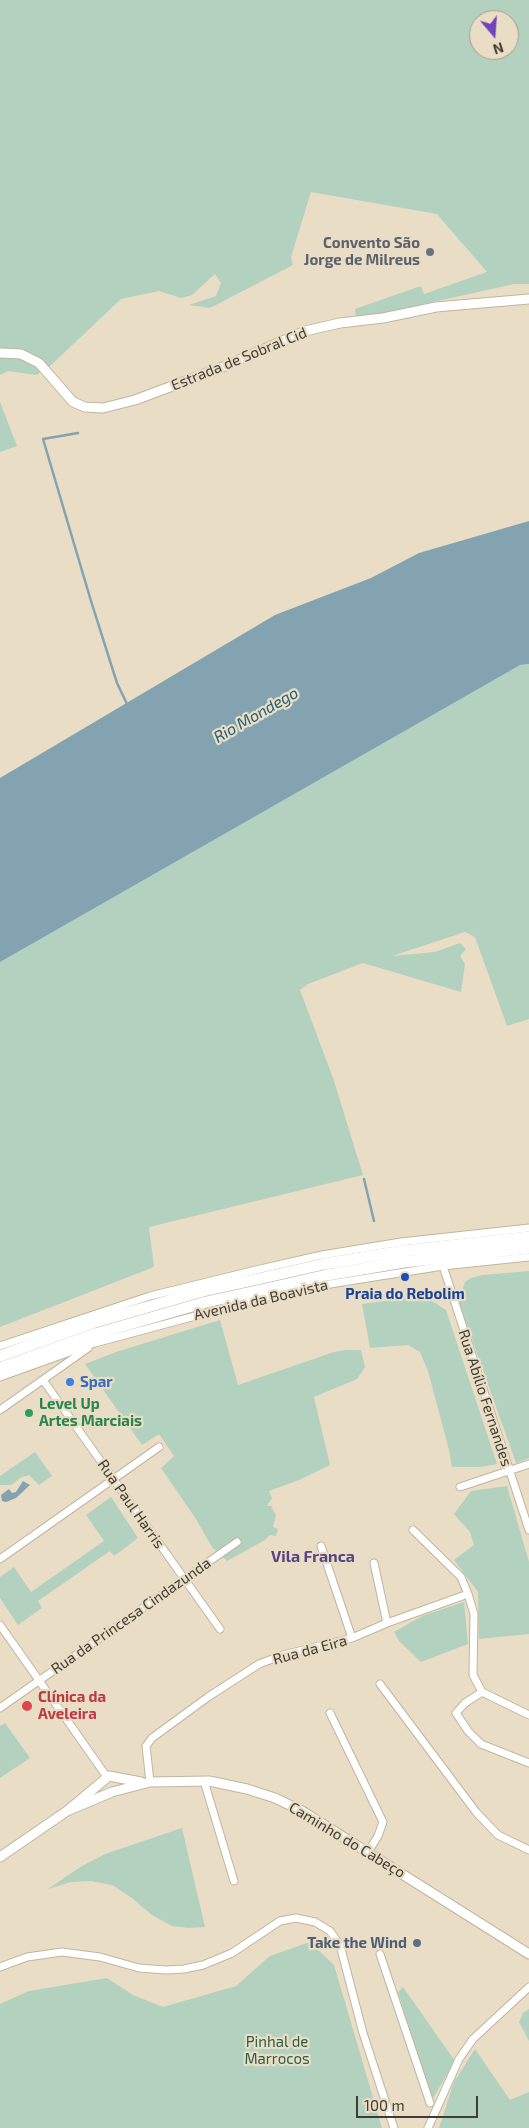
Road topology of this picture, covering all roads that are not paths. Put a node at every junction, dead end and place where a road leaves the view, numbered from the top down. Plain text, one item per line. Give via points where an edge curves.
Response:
1 (529, 299) edge
2 (0, 353) edge
3 (529, 1228) edge
4 (529, 1237) edge
5 (529, 1248) edge
6 (529, 1257) edge
7 (443, 1266) junction
8 (95, 1343) junction
9 (0, 1346) edge
10 (0, 1356) edge
11 (0, 1368) edge
12 (0, 1377) edge
13 (43, 1380) junction
14 (0, 1410) edge
15 (159, 1447) dead end
16 (529, 1464) edge
17 (509, 1470) junction
18 (113, 1479) junction
19 (460, 1487) dead end
20 (413, 1530) dead end
21 (529, 1530) edge
22 (237, 1542) dead end
23 (321, 1546) dead end
24 (0, 1559) edge
25 (374, 1563) dead end
26 (184, 1578) junction
27 (468, 1594) junction
28 (387, 1623) junction
29 (0, 1625) edge
30 (220, 1629) dead end
31 (352, 1638) junction
32 (39, 1680) junction
33 (380, 1684) dead end
34 (482, 1692) junction
35 (0, 1708) edge
36 (330, 1713) dead end
37 (529, 1715) edge
38 (529, 1763) edge
39 (119, 1778) junction
40 (106, 1779) junction
41 (204, 1781) junction
42 (148, 1782) junction
43 (115, 1791) junction
44 (67, 1811) junction
45 (529, 1850) edge
46 (368, 1852) junction
47 (0, 1856) edge
48 (234, 1881) dead end
49 (380, 1954) dead end
50 (529, 1954) edge
51 (0, 1967) edge
52 (529, 1987) edge
53 (430, 2104) dead end
54 (394, 2128) edge
55 (428, 2128) edge

1 - 2 street, Estrada de Sobral Cid via 436,307 305,330 223,368 135,400 103,408 73,402 39,363 21,354
3 - 9 street, Avenida da Boavista via 401,1242 322,1255 150,1296
4 - 10 highway, Avenida da Boavista via 402,1252 267,1276 100,1320
5 - 11 highway, Avenida da Boavista via 404,1262 327,1275 206,1302 95,1334
6 - 7 street, Avenida da Boavista
7 - 8 street, Avenida da Boavista via 262,1298
7 - 17 street, Rua Abílio Fernandes
8 - 12 street, Avenida da Boavista
8 - 13 street
13 - 14 street
13 - 18 street, Rua Paul Harris
15 - 18 street
16 - 17 street
17 - 19 street
17 - 21 street, Rua Abílio Fernandes
18 - 24 street
18 - 26 street, Rua Paul Harris
20 - 27 street via 461,1577
22 - 26 street, Rua da Princesa Cindazunda
23 - 31 street
25 - 28 street
26 - 30 street, Rua Paul Harris
26 - 32 street, Rua da Princesa Cindazunda
27 - 28 street, Rua da Eira
27 - 34 street via 474,1614 473,1674
28 - 31 street, Rua da Eira
29 - 32 street
31 - 42 street, Rua da Eira via 267,1661 208,1697 152,1738 146,1746
32 - 35 street, Rua da Princesa Cindazunda
32 - 40 street
33 - 45 street via 476,1812 498,1835
34 - 37 street
34 - 38 street via 456,1713 481,1744
36 - 46 street via 383,1822
39 - 40 street via 112,1775
39 - 42 street, Caminho do Cabeço
39 - 43 street via 121,1783
40 - 43 street via 105,1788
40 - 44 street
41 - 42 street, Caminho do Cabeço
41 - 46 street, Caminho do Cabeço via 220,1782 275,1798
41 - 48 street
42 - 43 street, Caminho do Cabeço
43 - 44 street, Caminho do Cabeço
44 - 47 street
46 - 50 street, Caminho do Cabeço
49 - 53 street
51 - 54 street via 27,1957 62,1952 100,1957 138,1968 184,1969 232,1953 280,1921 296,1918 315,1922 330,1931 340,1945 363,2033
52 - 55 street via 473,2039 459,2059

